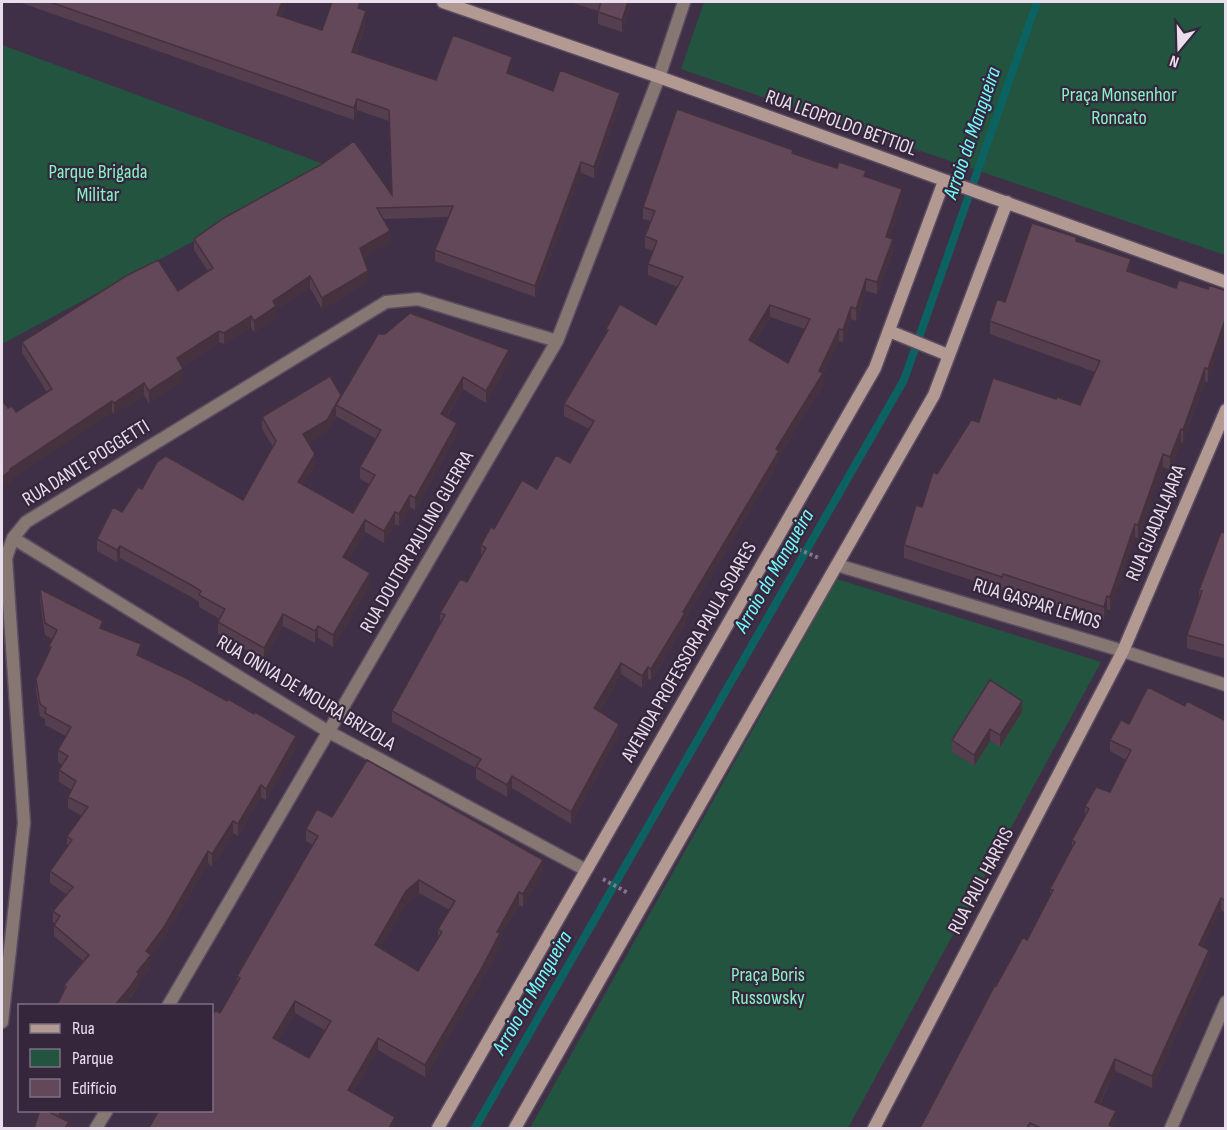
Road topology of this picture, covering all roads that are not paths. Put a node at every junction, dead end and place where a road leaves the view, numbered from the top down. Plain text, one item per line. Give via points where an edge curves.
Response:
1 (443, 2) edge
2 (684, 2) edge
3 (659, 77) junction
4 (944, 181) junction
5 (1007, 202) junction
6 (1226, 282) edge
7 (889, 331) junction
8 (557, 340) junction
9 (948, 356) junction
10 (1226, 410) edge
11 (13, 538) junction
12 (837, 565) junction
13 (1123, 651) junction
14 (1226, 685) edge
15 (329, 732) junction
16 (586, 870) junction
17 (1226, 1002) edge
18 (169, 1004) edge
19 (2, 1022) edge
20 (106, 1112) edge
21 (96, 1128) edge
22 (438, 1128) edge
23 (515, 1128) edge
24 (874, 1128) edge
25 (1171, 1128) edge

1 - 3 street, RUA LEOPOLDO BETTIOL
2 - 3 street, RUA DOUTOR PAULINO GUERRA
3 - 4 street, RUA LEOPOLDO BETTIOL
3 - 8 street, RUA DOUTOR PAULINO GUERRA
4 - 5 street, RUA LEOPOLDO BETTIOL
4 - 7 street, AVENIDA PROFESSORA PAULA SOARES
5 - 6 street, RUA LEOPOLDO BETTIOL
5 - 9 street
7 - 9 street
7 - 16 street, AVENIDA PROFESSORA PAULA SOARES via 875,368
8 - 11 street, RUA DANTE POGGETTI via 418,299 386,302 26,522
8 - 15 street, RUA DOUTOR PAULINO GUERRA
9 - 12 street via 934,395
10 - 13 street, RUA GUADALAJARA
11 - 15 street, RUA ONIVA DE MOURA BRIZOLA
11 - 19 street via 6,558 24,823
12 - 13 street, RUA GASPAR LEMOS
12 - 23 street
13 - 14 street, RUA GASPAR LEMOS
13 - 24 street, RUA PAUL HARRIS
15 - 16 street, RUA ONIVA DE MOURA BRIZOLA
15 - 18 street, RUA DOUTOR PAULINO GUERRA
16 - 22 street, AVENIDA PROFESSORA PAULA SOARES
17 - 25 street
20 - 21 street

